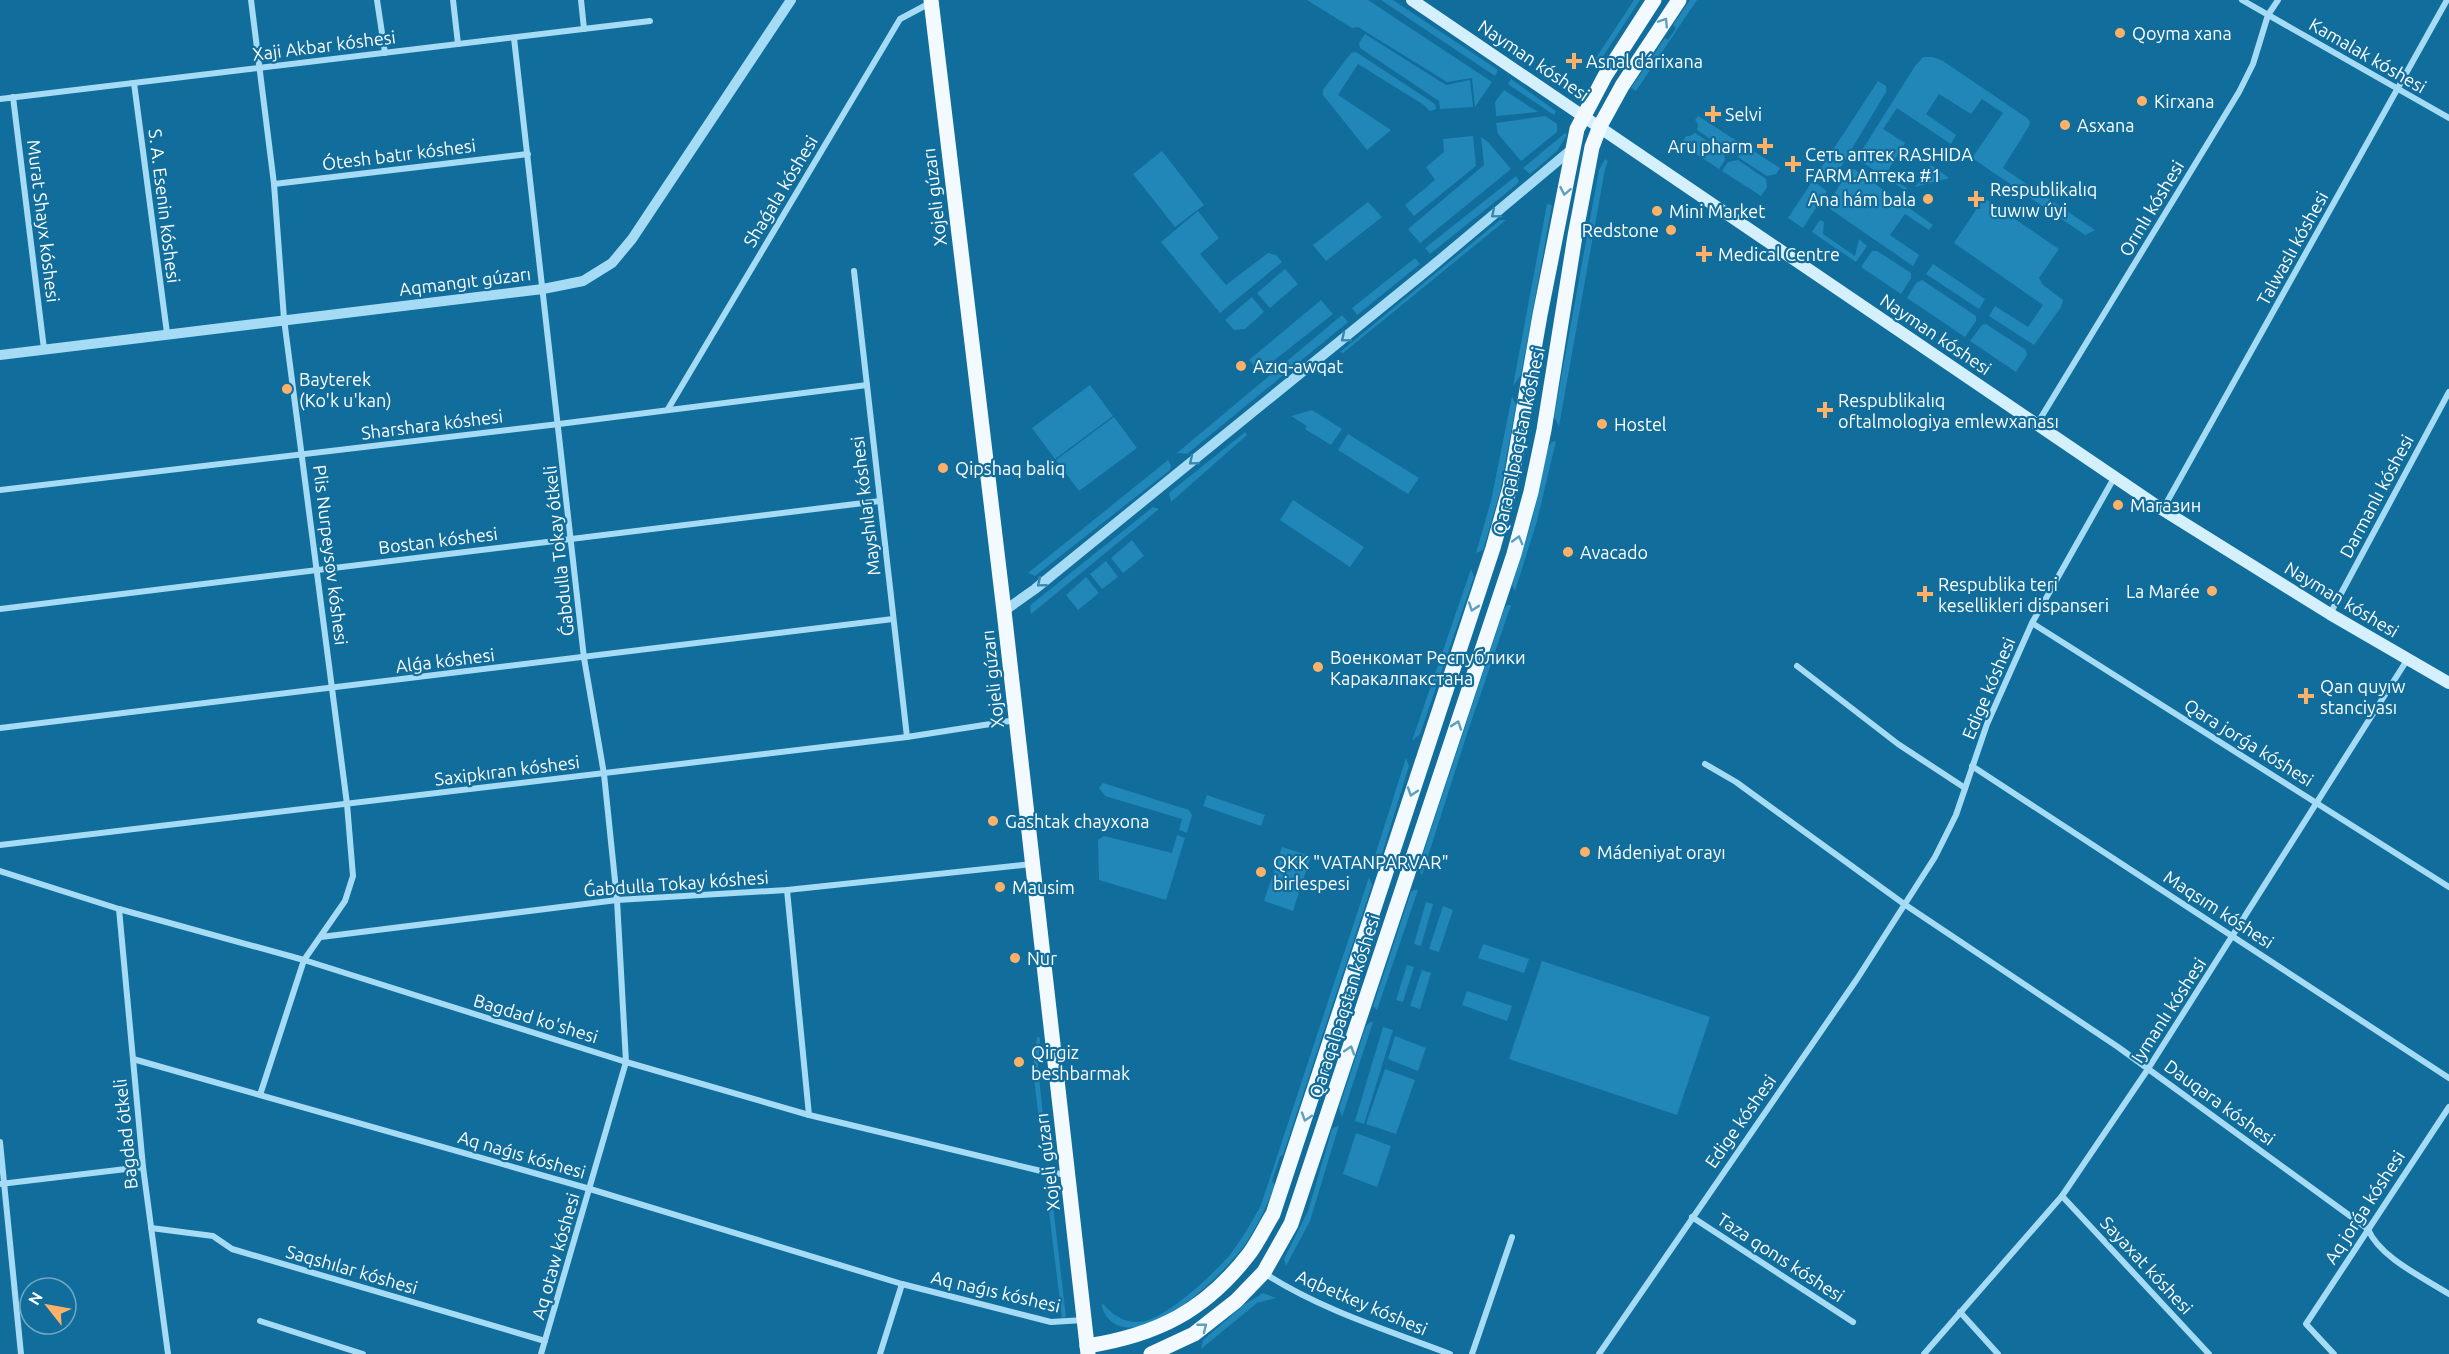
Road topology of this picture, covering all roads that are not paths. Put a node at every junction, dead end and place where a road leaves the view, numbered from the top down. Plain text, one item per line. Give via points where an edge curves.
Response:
1 (251, 0) edge
2 (378, 0) edge
3 (453, 0) edge
4 (581, 0) edge
5 (791, 0) edge
6 (1412, 0) edge
7 (1654, 0) edge
8 (1679, 0) edge
9 (2242, 0) edge
10 (2278, 0) edge
11 (2447, 0) edge
12 (931, 2) edge
13 (2268, 15) junction
14 (650, 21) dead end
15 (584, 29) junction
16 (514, 38) junction
17 (458, 44) junction
18 (385, 53) junction
19 (260, 68) junction
20 (134, 83) junction
21 (2397, 89) junction
22 (13, 98) junction
23 (0, 99) edge
24 (1584, 115) junction
25 (2449, 118) edge
26 (1600, 126) junction
27 (1572, 149) junction
28 (528, 154) junction
29 (1591, 156) junction
30 (274, 184) junction
31 (854, 271) dead end
32 (543, 289) junction
33 (284, 319) junction
34 (167, 333) junction
35 (44, 349) junction
36 (0, 355) edge
37 (867, 385) junction
38 (2449, 392) edge
39 (668, 409) junction
40 (559, 424) junction
41 (2037, 425) junction
42 (303, 454) junction
43 (2114, 478) junction
44 (0, 490) edge
45 (880, 501) junction
46 (2163, 510) junction
47 (572, 540) junction
48 (317, 569) junction
49 (1486, 569) junction
50 (1507, 576) junction
51 (0, 609) edge
52 (1004, 611) junction
53 (2330, 614) junction
54 (893, 619) junction
55 (2032, 623) junction
56 (584, 658) junction
57 (2407, 660) junction
58 (1797, 666) dead end
59 (2449, 683) edge
60 (332, 688) junction
61 (1016, 720) junction
62 (0, 728) edge
63 (907, 737) junction
64 (1706, 764) dead end
65 (1972, 766) junction
66 (604, 774) junction
67 (1965, 788) junction
68 (2317, 803) junction
69 (347, 804) junction
70 (0, 845) edge
71 (1033, 864) junction
72 (1387, 870) junction
73 (0, 871) edge
74 (1406, 876) junction
75 (2449, 887) edge
76 (787, 890) junction
77 (616, 900) junction
78 (1904, 904) junction
79 (119, 909) junction
80 (321, 937) junction
81 (2233, 937) junction
82 (304, 960) junction
83 (133, 1059) junction
84 (626, 1062) junction
85 (2148, 1069) junction
86 (2449, 1078) edge
87 (260, 1095) junction
88 (2449, 1107) edge
89 (809, 1115) junction
90 (0, 1142) edge
91 (143, 1167) junction
92 (1068, 1175) junction
93 (2, 1183) edge
94 (590, 1189) junction
95 (2062, 1196) junction
96 (1692, 1217) junction
97 (150, 1228) junction
98 (2368, 1229) junction
99 (1512, 1237) dead end
100 (1264, 1272) junction
101 (902, 1284) junction
102 (2449, 1294) edge
103 (1960, 1312) junction
104 (1084, 1320) junction
105 (260, 1321) dead end
106 (1853, 1322) dead end
107 (545, 1341) junction
108 (1112, 1348) edge
109 (1088, 1350) edge
110 (21, 1354) edge
111 (168, 1354) edge
112 (363, 1354) edge
113 (541, 1354) edge
114 (880, 1354) edge
115 (1151, 1354) edge
116 (1450, 1354) edge
117 (1472, 1354) edge
118 (1599, 1354) edge
119 (1924, 1354) edge
120 (1998, 1354) edge
121 (2209, 1354) edge
122 (2334, 1354) edge

1 - 19 street, Plis Nurpeysov kóshesi
2 - 18 street
3 - 17 street
4 - 15 street
5 - 32 street, Aqmangıt gúzarı via 632,239 612,262 583,281
6 - 24 main road, Nayman kóshesi
7 - 24 main road, Qaraqalpaqstan kóshesi
26 -> 8 main road, Qaraqalpaqstan kóshesi
9 - 13 street, Kamalak kóshesi
10 - 13 street, Orınlı kóshesi
11 - 21 street, Talwaslı kóshesi
12 - 39 street, Shaǵala kóshesi via 900,19
12 - 52 main road, Xojeli gúzarı
13 - 21 street, Kamalak kóshesi
13 - 41 street, Orınlı kóshesi via 2253,64 2239,92
14 - 15 street, Xaji Akbar kóshesi
15 - 16 street, Xaji Akbar kóshesi
16 - 17 street, Xaji Akbar kóshesi
16 - 28 street, Ǵabdulla Tokay ótkeli
17 - 18 street, Xaji Akbar kóshesi
18 - 19 street, Xaji Akbar kóshesi
19 - 20 street, Xaji Akbar kóshesi
19 - 30 street, Plis Nurpeysov kóshesi
20 - 22 street, Xaji Akbar kóshesi
20 - 34 street, S. A. Esenin kóshesi
21 - 25 street, Kamalak kóshesi
21 - 46 street, Talwaslı kóshesi
22 - 23 street, Xaji Akbar kóshesi
22 - 35 street, Murat Shayx kóshesi
24 - 26 main road, Nayman kóshesi
24 - 27 main road, Qaraqalpaqstan kóshesi
26 - 29 main road, Qaraqalpaqstan kóshesi
26 - 41 main road, Nayman kóshesi
27 - 29 main road
27 -> 49 main road, Qaraqalpaqstan kóshesi via 1510,487
27 -> 52 street via 1412,284
28 - 30 street, Ótesh batır kóshesi
28 - 32 street, Ǵabdulla Tokay ótkeli
50 -> 29 main road, Qaraqalpaqstan kóshesi via 1544,430
30 - 33 street, Plis Nurpeysov kóshesi
31 - 37 street, Mayshılar kóshesi
32 - 33 street, Aqmangıt gúzarı
32 - 40 street, Ǵabdulla Tokay ótkeli
33 - 34 street, Aqmangıt gúzarı
33 - 42 street, Plis Nurpeysov kóshesi
34 - 35 street, Aqmangıt gúzarı
35 - 36 street, Aqmangıt gúzarı
37 - 39 street, Sharshara kóshesi
37 - 45 street, Mayshılar kóshesi
38 - 53 street, Darmanlı kóshesi
39 - 40 street, Sharshara kóshesi
40 - 42 street, Sharshara kóshesi
40 - 47 street, Ǵabdulla Tokay ótkeli
41 - 43 main road, Nayman kóshesi
42 - 44 street, Sharshara kóshesi
42 - 48 street, Plis Nurpeysov kóshesi
43 - 46 main road, Nayman kóshesi
43 - 55 street, Edige kóshesi
45 - 47 street, Bostan kóshesi
45 - 54 street, Mayshılar kóshesi
46 - 53 main road, Nayman kóshesi
47 - 48 street, Bostan kóshesi
47 - 56 street, Ǵabdulla Tokay ótkeli
48 - 51 street, Bostan kóshesi
48 - 60 street, Plis Nurpeysov kóshesi
49 - 50 main road
49 -> 72 main road, Qaraqalpaqstan kóshesi
74 -> 50 main road, Qaraqalpaqstan kóshesi
52 - 61 main road, Xojeli gúzarı
53 - 57 main road, Nayman kóshesi
54 - 56 street, Alǵa kóshesi
54 - 63 street, Mayshılar kóshesi
55 - 65 street, Edige kóshesi
55 - 68 street, Qara jorǵa kóshesi
56 - 60 street, Alǵa kóshesi
56 - 66 street, Ǵabdulla Tokay ótkeli
57 - 59 main road, Nayman kóshesi
57 - 68 street, Iymanlı kóshesi
58 - 67 street via 1898,744
60 - 62 street, Alǵa kóshesi
60 - 69 street, Plis Nurpeysov kóshesi
61 - 63 street, Saxipkıran kóshesi
61 - 71 main road, Xojeli gúzarı
63 - 66 street, Saxipkıran kóshesi
64 - 78 street
65 - 67 street, Edige kóshesi
65 - 81 street, Maqsım kóshesi
66 - 69 street, Saxipkıran kóshesi
66 - 77 street, Ǵabdulla Tokay ótkeli
67 - 78 street, Edige kóshesi via 1935,857
68 - 75 street, Qara jorǵa kóshesi
68 - 81 street, Iymanlı kóshesi
69 - 70 street, Saxipkıran kóshesi
69 - 80 street, Plis Nurpeysov kóshesi via 353,876 345,901
71 - 76 street, Ǵabdulla Tokay kóshesi
71 - 92 main road, Xojeli gúzarı
72 - 74 main road
72 -> 108 main road, Qaraqalpaqstan kóshesi via 1273,1214 1250,1254 1197,1306 1168,1325
73 - 79 street, Bagdad ko'shesi
100 -> 74 main road, Qaraqalpaqstan kóshesi via 1292,1224 1304,1191
76 - 77 street, Ǵabdulla Tokay kóshesi
76 - 89 street
77 - 80 street, Ǵabdulla Tokay kóshesi
77 - 84 street, Ǵabdulla Tokay ótkeli
78 - 85 street, Dauqara kóshesi
78 - 96 street, Edige kóshesi via 1857,979
79 - 82 street, Bagdad ko'shesi
79 - 83 street, Bagdad ótkeli
80 - 82 street, Plis Nurpeysov kóshesi
81 - 85 street, Iymanlı kóshesi
81 - 86 street, Maqsım kóshesi
82 - 84 street, Bagdad ko'shesi
82 - 87 street, Plis Nurpeysov kóshesi
83 - 87 street, Aq naǵıs kóshesi
83 - 91 street, Bagdad ótkeli
84 - 89 street, Bagdad ko'shesi
84 - 94 street, Aq otaw kóshesi
85 - 95 street, Iymanlı kóshesi
85 - 98 street, Dauqara kóshesi
87 - 94 street, Aq naǵıs kóshesi
88 - 98 street, Aq jorǵa kóshesi
89 - 92 street, Bagdad ko'shesi
90 - 93 street
91 - 93 street
91 - 97 street, Bagdad ótkeli
92 - 104 main road, Xojeli gúzarı
93 - 110 street
94 - 101 street, Aq naǵıs kóshesi
94 - 107 street, Aq otaw kóshesi
95 - 103 street, Iymanlı kóshesi
95 - 121 street, Sayaxat kóshesi
96 - 106 street, Taza qonıs kóshesi
96 - 118 street, Edige kóshesi
97 - 107 street, Saqshılar kóshesi via 213,1236 232,1250
97 - 111 street, Bagdad ótkeli
98 - 102 street, Dauqara kóshesi via 2373,1241 2401,1264
98 - 122 street, Aq jorǵa kóshesi via 2306,1324
99 - 117 street
115 -> 100 main road, Qaraqalpaqstan kóshesi via 1194,1334 1236,1301
100 - 116 street, Aqbetkey kóshesi via 1318,1303
101 - 104 street, Aq naǵıs kóshesi via 1051,1322
101 - 114 street
103 - 119 street, Iymanlı kóshesi
103 - 120 street
104 - 109 main road, Xojeli gúzarı
105 - 112 street
107 - 113 street, Aq otaw kóshesi
108 - 109 main road, Qaraqalpaqstan kóshesi

